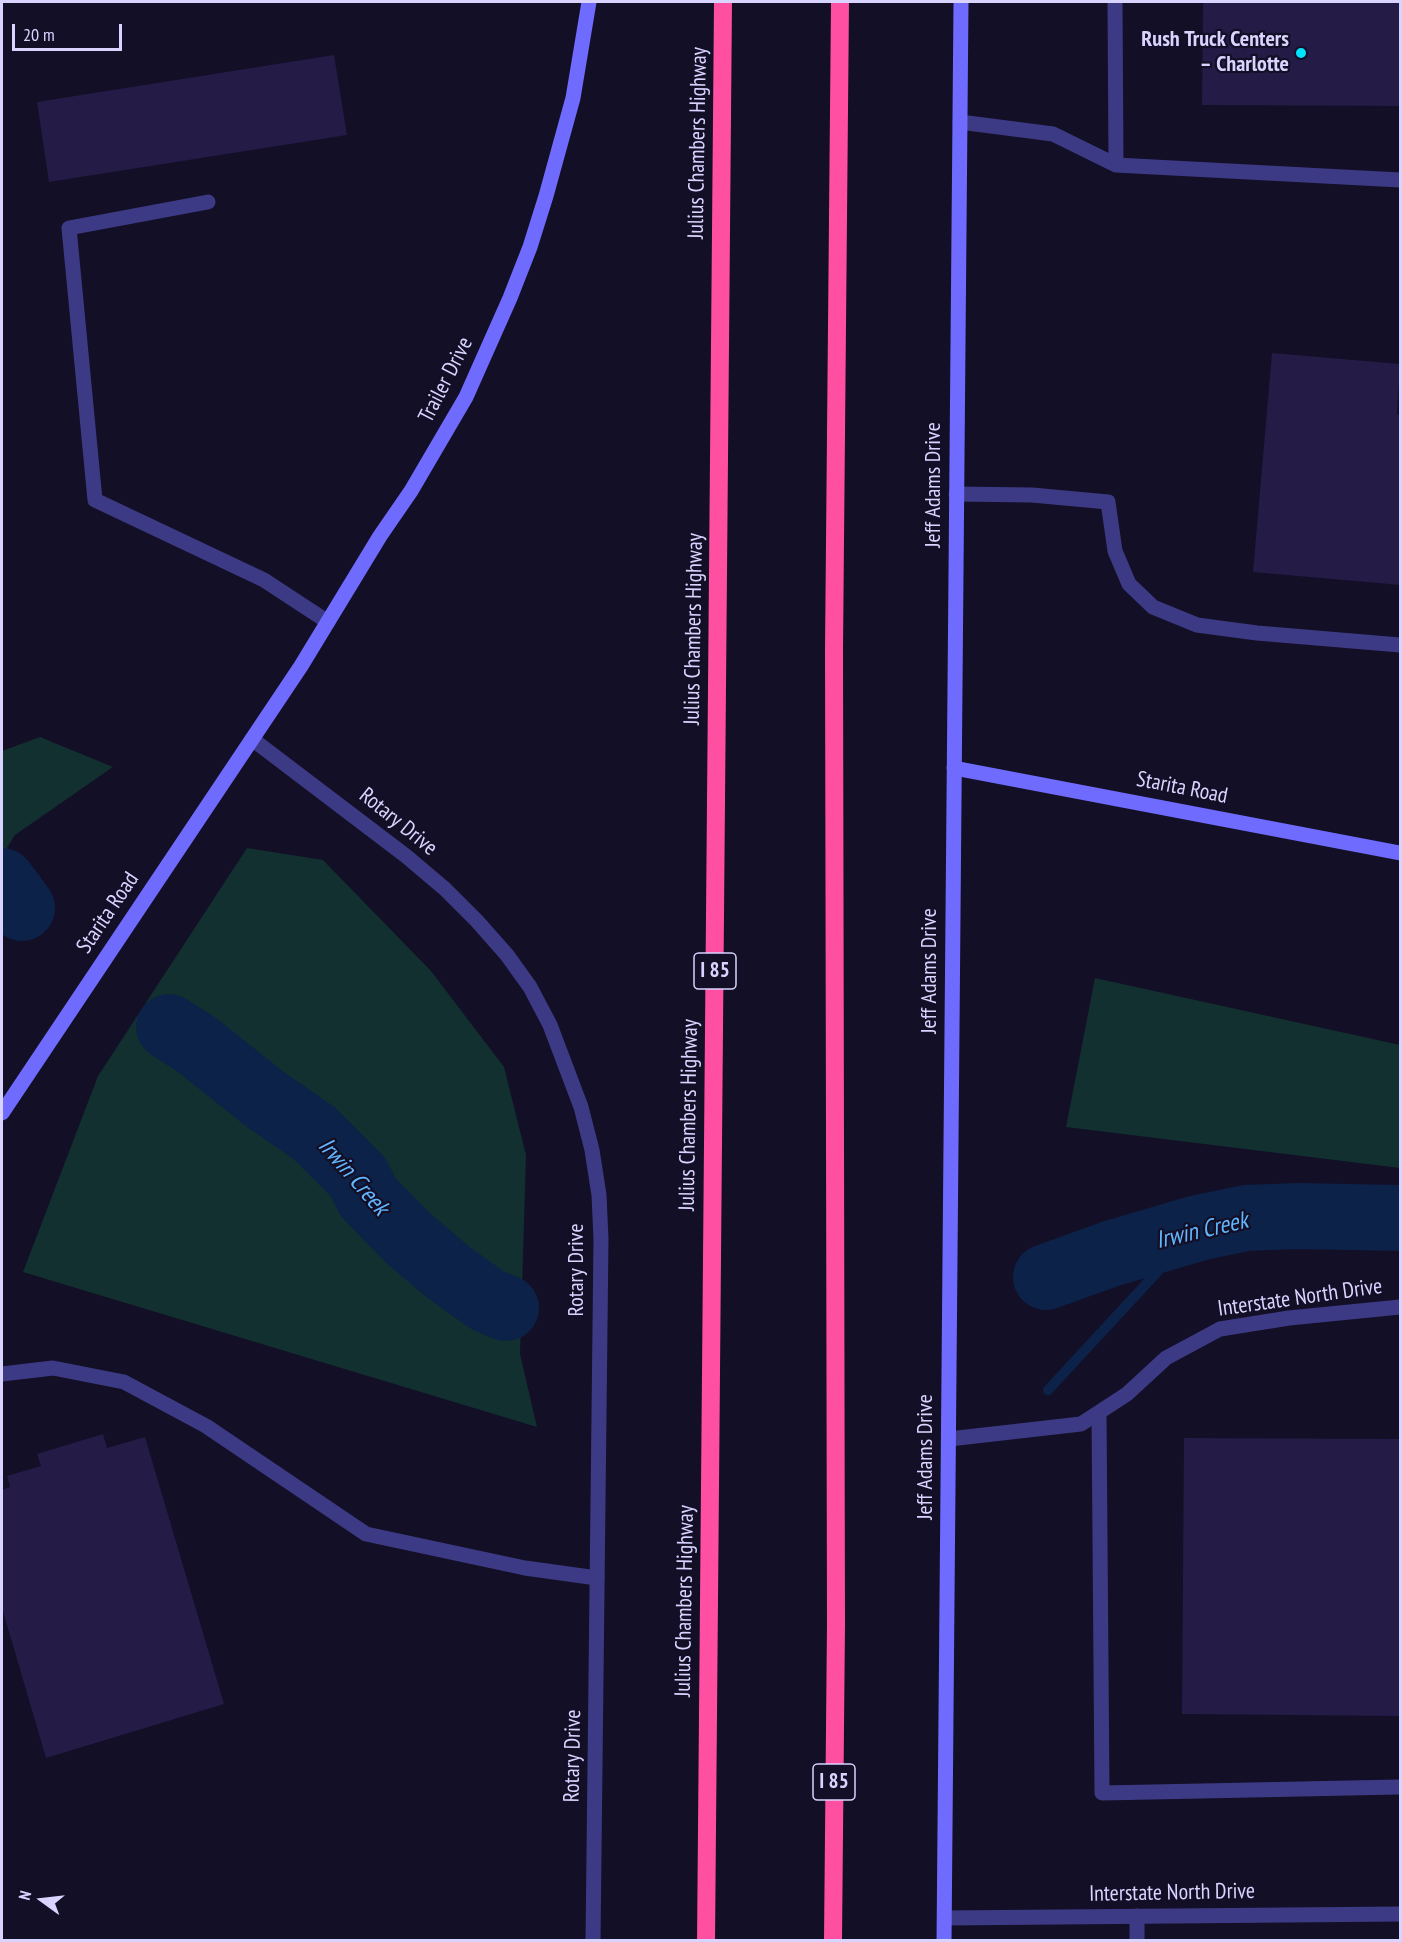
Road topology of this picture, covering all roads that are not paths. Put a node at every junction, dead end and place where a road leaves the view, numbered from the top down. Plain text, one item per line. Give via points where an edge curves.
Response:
1 (589, 2) edge
2 (723, 2) edge
3 (840, 2) edge
4 (961, 2) edge
5 (1115, 2) edge
6 (960, 122) junction
7 (1116, 165) junction
8 (1401, 180) edge
9 (208, 202) dead end
10 (956, 494) junction
11 (328, 622) junction
12 (1401, 645) edge
13 (252, 739) junction
14 (954, 768) junction
15 (1401, 853) edge
16 (2, 1113) edge
17 (1401, 1307) edge
18 (2, 1374) edge
19 (1099, 1413) junction
20 (949, 1438) junction
21 (597, 1578) junction
22 (1401, 1787) edge
23 (1401, 1914) edge
24 (1137, 1916) junction
25 (945, 1918) junction
26 (593, 1941) edge
27 (706, 1941) edge
28 (833, 1941) edge
29 (944, 1941) edge
30 (1137, 1941) edge

1 - 11 street, Trailer Drive via 573,98 540,216 510,298 466,398
2 - 27 highway, Julius Chambers Highway / I 85
3 - 28 highway, I 85 via 834,649
4 - 6 street, Jeff Adams Drive
5 - 7 street
6 - 7 street via 1053,134
6 - 10 street, Jeff Adams Drive
7 - 8 street
9 - 11 street via 69,228 95,500 264,580
10 - 12 street via 1108,502 1115,551 1129,584 1153,607 1197,625
10 - 14 street, Jeff Adams Drive
11 - 13 street, Trailer Drive
13 - 16 street, Starita Road
13 - 21 street, Rotary Drive via 445,889 507,955 550,1025 581,1107 599,1195
14 - 15 street, Starita Road
14 - 20 street, Jeff Adams Drive
17 - 19 street, Interstate North Drive via 1220,1329 1166,1358 1127,1394
18 - 21 street via 53,1368 124,1382 206,1426 366,1534 525,1568
19 - 20 street, Interstate North Drive via 1081,1424
19 - 22 street via 1102,1793
20 - 25 street, Jeff Adams Drive
21 - 26 street, Rotary Drive
23 - 24 street, Interstate North Drive
24 - 25 street, Interstate North Drive
24 - 30 street
25 - 29 street, Jeff Adams Drive

